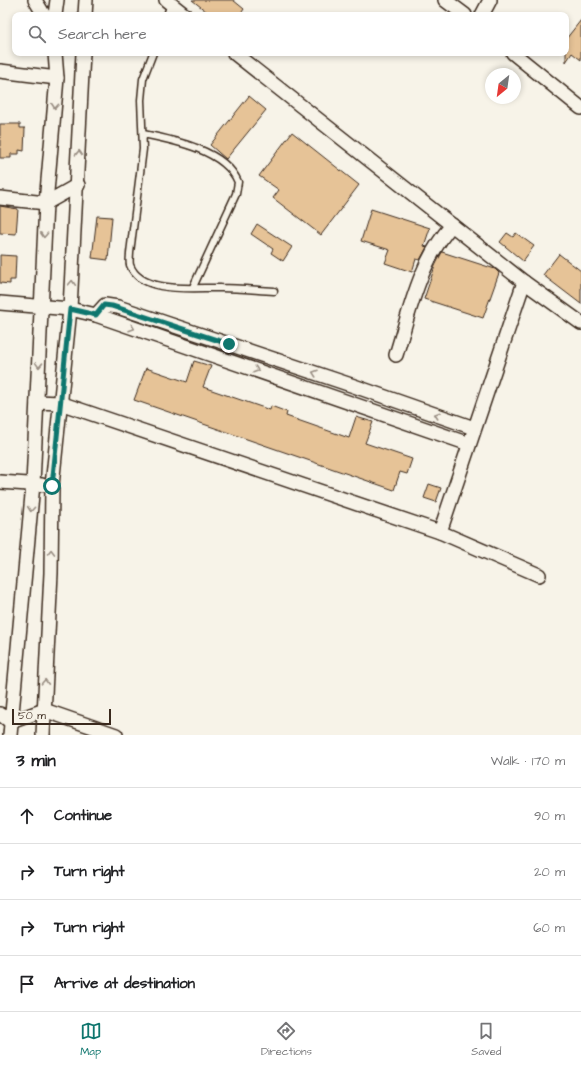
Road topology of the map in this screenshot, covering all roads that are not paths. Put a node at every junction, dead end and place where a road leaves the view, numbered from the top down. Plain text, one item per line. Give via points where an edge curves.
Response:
1 (35, 0) edge
2 (57, 0) edge
3 (86, 0) edge
4 (445, 0) edge
5 (490, 0) edge
6 (168, 6) edge
7 (42, 12) edge
8 (55, 12) edge
9 (85, 12) edge
10 (179, 12) edge
11 (461, 12) edge
12 (484, 12) edge
13 (55, 56) edge
14 (83, 56) edge
15 (152, 56) edge
16 (238, 56) edge
17 (517, 56) edge
18 (0, 71) edge
19 (57, 78) junction
20 (581, 108) edge
21 (143, 134) junction
22 (78, 185) junction
23 (0, 198) edge
24 (46, 203) junction
25 (452, 225) junction
26 (524, 282) junction
27 (193, 287) junction
28 (274, 291) dead end
29 (0, 303) edge
30 (41, 306) junction
31 (70, 309) junction
32 (96, 315) junction
33 (581, 324) edge
34 (189, 331) junction
35 (229, 344) junction
36 (185, 347) junction
37 (396, 355) dead end
38 (224, 359) junction
39 (354, 386) junction
40 (396, 401) junction
41 (38, 402) junction
42 (349, 402) junction
43 (60, 403) junction
44 (392, 417) junction
45 (474, 428) junction
46 (469, 444) junction
47 (0, 482) edge
48 (33, 484) junction
49 (52, 486) junction
50 (440, 532) junction
51 (539, 575) dead end
52 (44, 710) junction
53 (0, 714) edge
54 (11, 729) edge
55 (43, 735) edge
56 (116, 735) edge

1 - 7 street
2 - 8 street
3 - 9 street
4 - 11 street
5 - 12 street
6 - 10 street
13 - 19 street
22 -> 14 street
15 - 21 lane via 143,79
16 - 25 street
17 - 20 street
18 - 19 street
19 -> 24 street
21 - 27 lane via 130,264 135,273 152,284 177,288
21 - 27 lane via 206,152 232,172 238,182 236,194
22 - 24 street
31 -> 22 street
23 - 24 street
24 -> 30 street
25 - 26 street
25 - 37 street via 441,237 427,261
26 - 33 street
26 - 45 street
27 - 28 lane
29 - 30 street
30 - 31 street
30 -> 41 street
31 - 32 street
31 - 43 street
32 - 34 street via 102,307 109,305
32 -> 36 street
34 - 35 street
34 - 36 street
35 - 38 street
39 -> 35 street
36 - 38 street
38 -> 42 street
39 - 40 street
39 - 42 street
40 - 44 street
45 -> 40 street
41 - 43 street
41 - 48 street
42 - 44 street
43 - 49 street
43 - 50 street
44 - 46 street
45 - 46 street
46 - 50 street
47 - 48 street
48 - 49 street
48 -> 54 street
52 -> 49 street via 51,573
50 - 51 street
52 - 54 street
52 - 55 street
52 - 56 street
53 - 54 street

